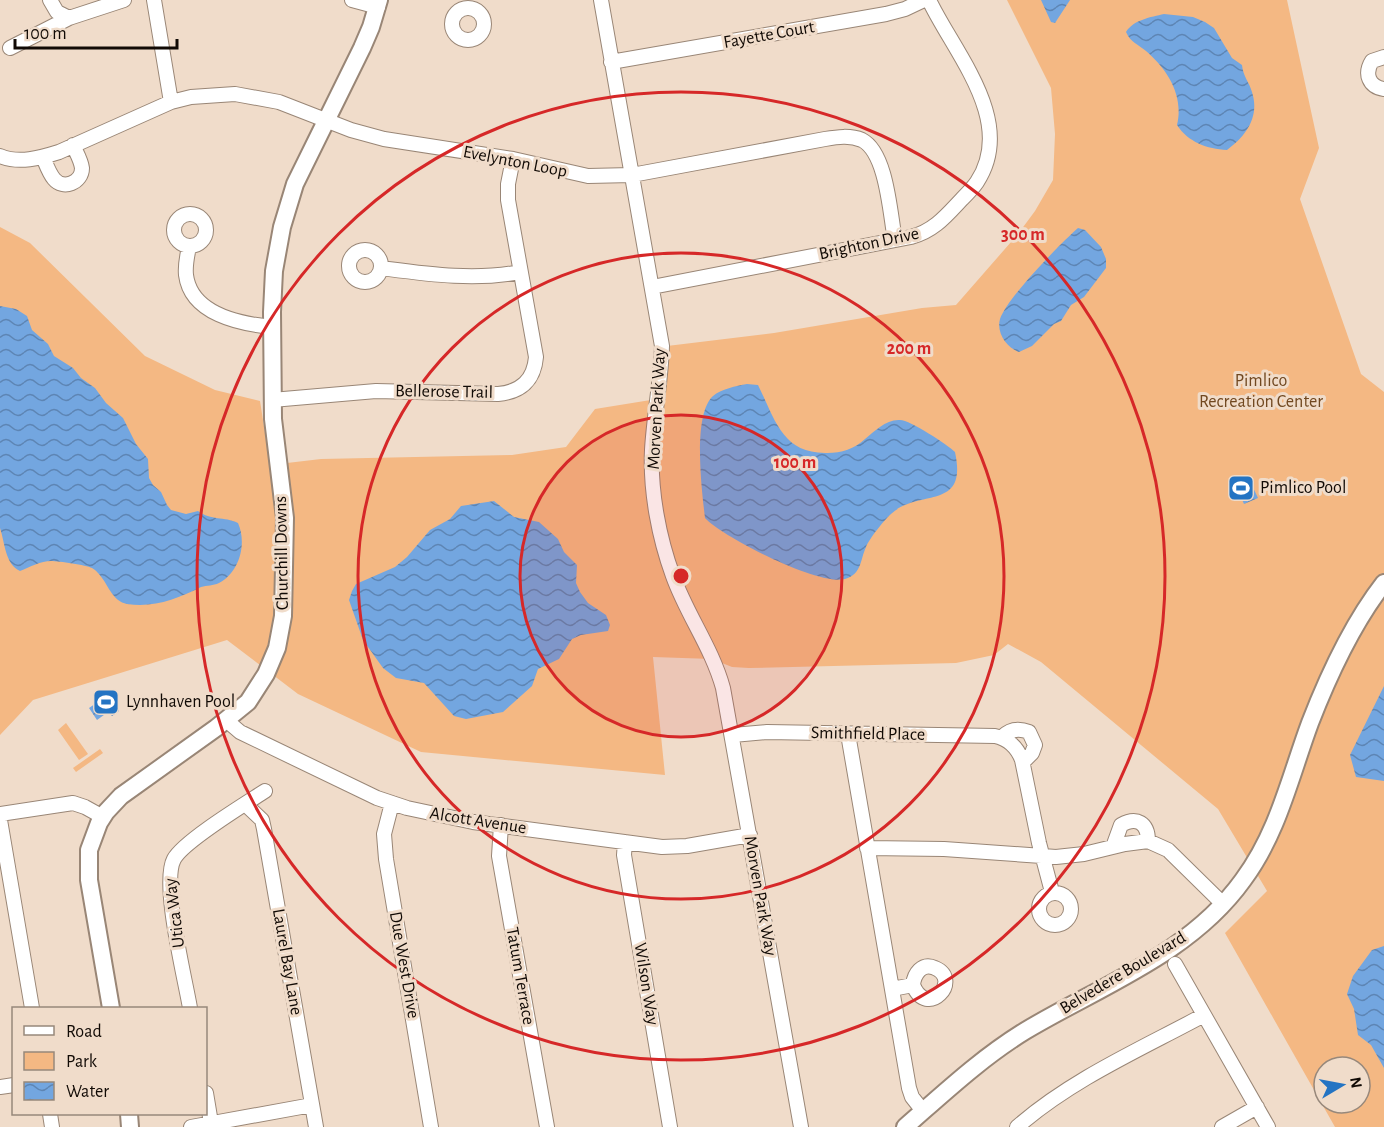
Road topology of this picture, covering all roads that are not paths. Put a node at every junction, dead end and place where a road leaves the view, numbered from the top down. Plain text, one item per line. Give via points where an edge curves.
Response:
1 (50, 0) edge
2 (124, 0) edge
3 (154, 0) edge
4 (352, 0) edge
5 (601, 0) edge
6 (924, 0) edge
7 (929, 0) edge
8 (379, 3) edge
9 (69, 18) junction
10 (10, 48) dead end
11 (1384, 57) edge
12 (611, 62) junction
13 (1384, 89) edge
14 (171, 102) junction
15 (325, 119) junction
16 (73, 145) junction
17 (0, 156) edge
18 (43, 157) junction
19 (513, 159) junction
20 (632, 176) junction
21 (895, 240) junction
22 (189, 247) dead end
23 (381, 268) dead end
24 (520, 272) junction
25 (652, 287) junction
26 (272, 327) junction
27 (272, 400) junction
28 (1384, 583) edge
29 (226, 720) junction
30 (848, 734) junction
31 (733, 735) junction
32 (1002, 737) junction
33 (1023, 762) junction
34 (265, 791) dead end
35 (392, 803) junction
36 (245, 804) junction
37 (0, 814) edge
38 (103, 817) junction
39 (0, 820) edge
40 (501, 825) junction
41 (750, 835) junction
42 (1148, 841) junction
43 (625, 842) junction
44 (1113, 847) junction
45 (867, 848) junction
46 (1042, 856) junction
47 (1052, 892) dead end
48 (1223, 904) junction
49 (1175, 964) dead end
50 (913, 986) dead end
51 (892, 989) junction
52 (32, 1007) edge
53 (111, 1007) edge
54 (190, 1007) edge
55 (1204, 1015) junction
56 (207, 1099) edge
57 (312, 1105) junction
58 (1257, 1107) junction
59 (916, 1121) edge
60 (211, 1123) junction
61 (191, 1127) edge
62 (316, 1127) edge
63 (431, 1127) edge
64 (547, 1127) edge
65 (670, 1127) edge
66 (801, 1127) edge
67 (1017, 1127) edge
68 (1222, 1127) edge
69 (1268, 1127) edge

1 - 9 street via 57,12
2 - 9 street
3 - 14 street
4 - 8 street
5 - 12 street, Morven Park Way
6 - 12 street, Fayette Court via 886,14
7 - 21 street, Brighton Drive via 982,96 989,123 989,144 976,183 945,218 925,233
8 - 15 street, Churchill Downs via 362,48
9 - 10 street
11 - 13 street via 1372,61 1368,77 1373,86
12 - 20 street, Morven Park Way
14 - 15 street, Evelynton Loop via 235,94 279,102
14 - 16 street, Evelynton Loop
15 - 19 street, Evelynton Loop via 384,139
15 - 26 street, Churchill Downs via 295,184 282,227 274,271
16 - 18 street, Evelynton Loop
16 - 18 street via 82,166 77,180 71,184 57,182
17 - 18 street, Evelynton Loop via 24,160
19 - 20 street, Evelynton Loop via 588,176
19 - 24 street, Bellerose Trail via 508,200
20 - 21 street, Evelynton Loop via 842,136 852,138 863,141 879,160
20 - 25 street, Morven Park Way
21 - 25 street, Brighton Drive
22 - 26 street via 186,276 206,307 245,325
23 - 24 street via 457,276
24 - 27 street, Bellerose Trail via 536,357 532,375 521,388 498,394 376,391
25 - 31 street, Morven Park Way via 662,345 652,452 659,522 673,576 717,667
26 - 27 street, Churchill Downs
27 - 29 street, Churchill Downs via 285,518 281,632 273,661 256,690
28 - 48 street, Belvedere Boulevard via 1354,628 1328,679 1280,814 1243,881
29 - 35 street, Alcott Avenue via 240,732
29 - 38 street, Churchill Downs via 121,796
30 - 31 street, Smithfield Place
30 - 32 street, Smithfield Place
30 - 45 street
31 - 41 street, Morven Park Way
32 - 33 street, Smithfield Place via 1018,751
32 - 33 street, Smithfield Place via 1014,730 1029,732 1035,745
33 - 46 street, Smithfield Place
34 - 36 street, Utica Way
35 - 40 street, Alcott Avenue via 442,817
35 - 63 street, Due West Drive via 384,834 386,859
36 - 54 street, Utica Way via 182,849 170,869 170,894
36 - 57 street, Laurel Bay Lane via 262,820
37 - 38 street via 73,803
38 - 53 street, Churchill Downs via 89,850 88,873
39 - 52 street
40 - 43 street, Alcott Avenue
40 - 64 street, Tatum Terrace via 499,856
41 - 43 street, Alcott Avenue via 676,847
41 - 66 street, Morven Park Way
42 - 44 street
42 - 44 street via 1142,822 1128,821 1121,825
42 - 48 street via 1168,850
43 - 65 street, Wilson Way via 624,855
44 - 46 street via 1070,857
45 - 46 street
45 - 51 street
46 - 47 street, Smithfield Place
48 - 59 street, Belvedere Boulevard via 1168,951 994,1051
49 - 55 street
50 - 51 street
51 - 59 street
55 - 58 street
55 - 67 street via 1072,1086
56 - 60 street
57 - 60 street
57 - 62 street, Laurel Bay Lane
58 - 68 street
58 - 69 street
60 - 61 street

